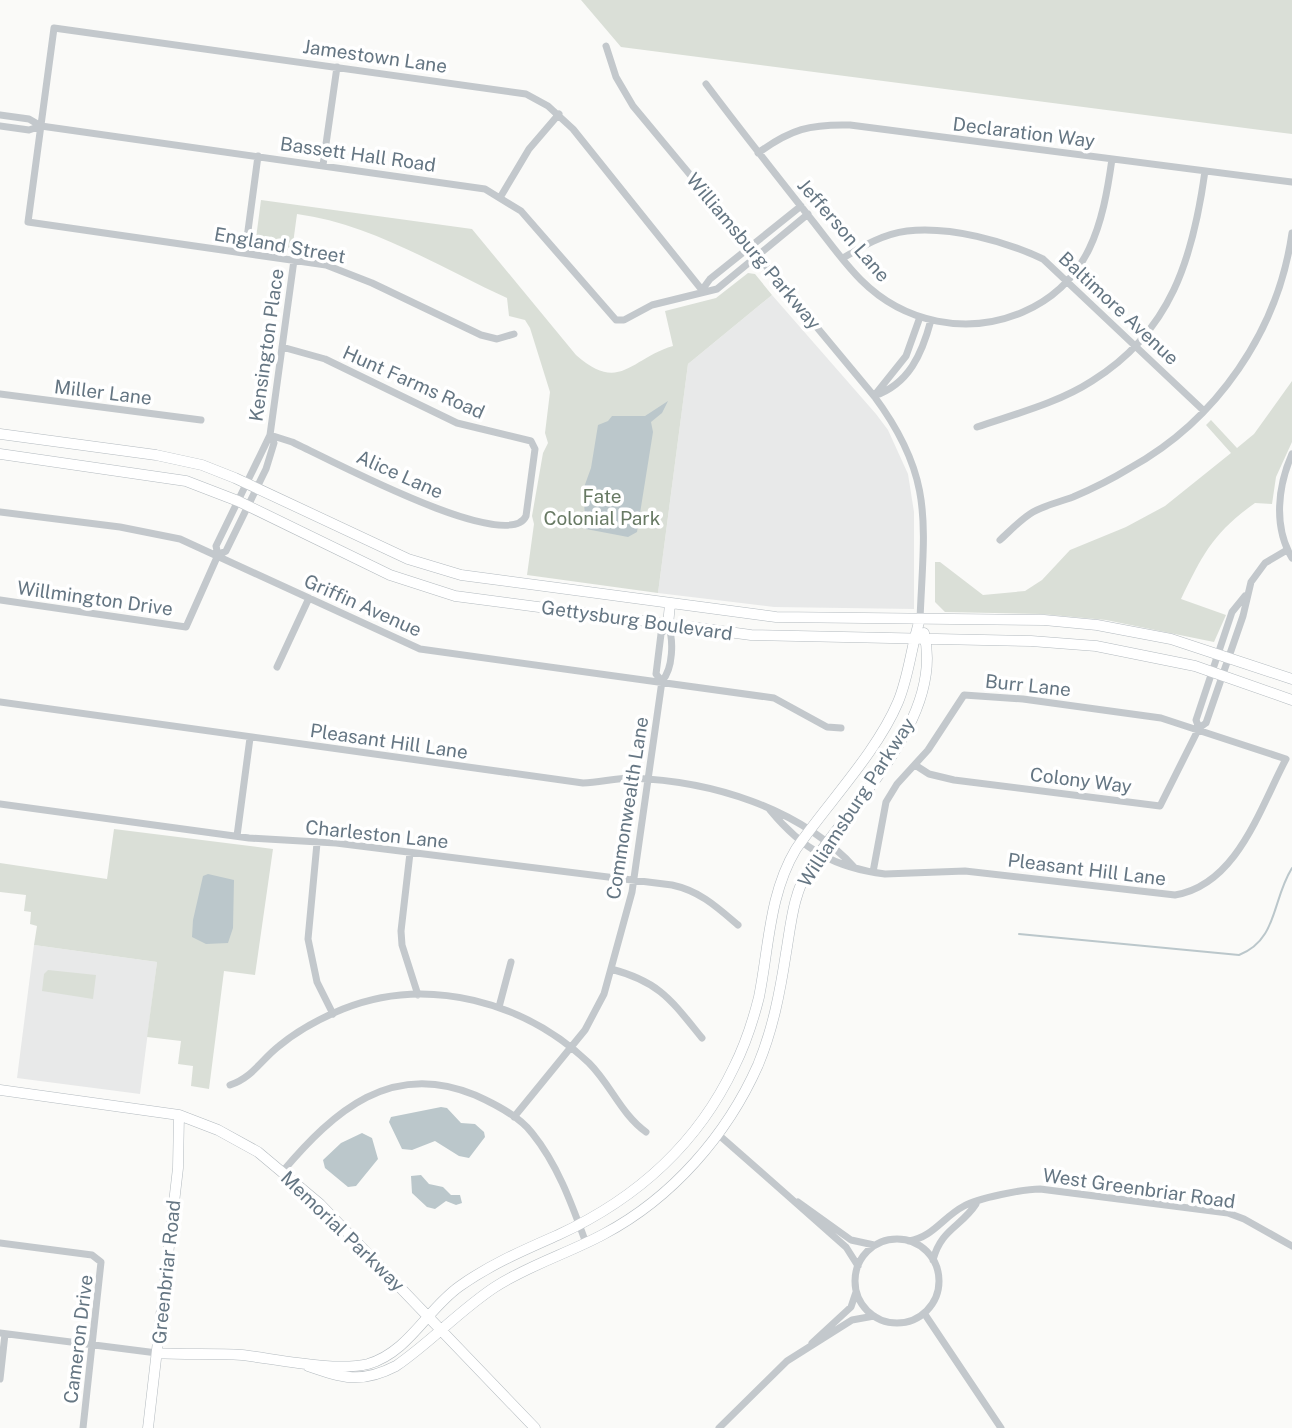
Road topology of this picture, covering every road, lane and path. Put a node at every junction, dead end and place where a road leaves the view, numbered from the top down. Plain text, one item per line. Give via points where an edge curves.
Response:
1 (606, 46) dead end
2 (337, 67) junction
3 (706, 83) dead end
4 (559, 114) junction
5 (0, 115) edge
6 (0, 126) edge
7 (41, 126) junction
8 (758, 153) junction
9 (258, 156) junction
10 (1112, 159) junction
11 (323, 165) junction
12 (1205, 171) junction
13 (1292, 182) edge
14 (500, 196) junction
15 (800, 206) junction
16 (807, 214) junction
17 (1292, 233) edge
18 (751, 246) junction
19 (245, 253) junction
20 (758, 255) junction
21 (843, 258) junction
22 (294, 260) junction
23 (1066, 280) junction
24 (702, 290) junction
25 (920, 317) junction
26 (931, 320) junction
27 (514, 334) dead end
28 (1137, 344) junction
29 (282, 347) junction
30 (0, 394) edge
31 (874, 396) junction
32 (1204, 411) junction
33 (201, 420) dead end
34 (977, 427) dead end
35 (0, 433) edge
36 (270, 435) junction
37 (0, 454) edge
38 (1292, 454) edge
39 (246, 483) junction
40 (257, 488) junction
41 (238, 501) junction
42 (248, 506) junction
43 (0, 512) edge
44 (521, 523) joint
45 (1000, 540) dead end
46 (1290, 554) edge
47 (218, 555) junction
48 (1247, 595) junction
49 (309, 598) junction
50 (0, 600) edge
51 (670, 604) junction
52 (920, 619) junction
53 (668, 625) junction
54 (186, 627) joint
55 (914, 639) junction
56 (925, 639) junction
57 (1219, 653) junction
58 (1229, 657) junction
59 (277, 667) dead end
60 (1212, 672) junction
61 (1223, 676) junction
62 (1292, 679) edge
63 (662, 681) junction
64 (1292, 699) edge
65 (0, 702) edge
66 (841, 728) dead end
67 (1199, 728) junction
68 (250, 738) junction
69 (1286, 759) joint
70 (915, 765) junction
71 (648, 780) junction
72 (0, 804) edge
73 (770, 810) junction
74 (809, 831) junction
75 (237, 836) junction
76 (802, 841) junction
77 (317, 843) junction
78 (826, 844) junction
79 (410, 853) junction
80 (819, 853) junction
81 (856, 868) junction
82 (873, 872) junction
83 (634, 879) junction
84 (738, 925) dead end
85 (511, 962) dead end
86 (611, 969) junction
87 (418, 995) junction
88 (499, 1007) junction
89 (333, 1014) junction
90 (750, 1029) junction
91 (769, 1035) junction
92 (702, 1038) dead end
93 (570, 1048) junction
94 (230, 1085) dead end
95 (0, 1090) edge
96 (179, 1115) junction
97 (514, 1117) junction
98 (703, 1122) junction
99 (646, 1132) dead end
100 (719, 1135) junction
101 (283, 1171) junction
102 (785, 1194) junction
103 (976, 1203) junction
104 (579, 1224) junction
105 (909, 1241) junction
106 (0, 1243) edge
107 (586, 1243) junction
108 (877, 1244) junction
109 (1292, 1246) edge
110 (933, 1260) junction
111 (858, 1266) junction
112 (856, 1292) junction
113 (924, 1313) junction
114 (428, 1314) junction
115 (874, 1316) junction
116 (442, 1328) junction
117 (3, 1333) edge
118 (93, 1344) junction
119 (810, 1346) junction
120 (157, 1353) junction
121 (296, 1362) junction
122 (0, 1379) edge
123 (83, 1428) edge
124 (148, 1428) edge
125 (535, 1428) edge
126 (719, 1428) edge
127 (1001, 1428) edge

1 - 18 street, Williamsburg Parkway via 616,77 633,106
2 - 4 street, Jamestown Lane via 526,94
2 - 7 street, Jamestown Lane via 54,28
2 - 11 street
3 - 8 street, Jefferson Lane
4 - 14 street via 529,149
4 - 24 street, Jamestown Lane
5 - 7 street, Bassett Hall Road via 29,119
6 - 7 street, Bassett Hall Road via 29,130
7 - 9 street, Bassett Hall Road
7 - 19 street, England Street via 27,222
8 - 10 street, Declaration Way via 783,135 816,124
8 - 15 street, Jefferson Lane
9 - 11 street, Bassett Hall Road
9 - 19 street
10 - 12 street, Declaration Way
10 - 23 street, Jefferson Lane via 1099,229 1082,262
11 - 14 street, Bassett Hall Road via 473,186
12 - 13 street, Declaration Way
12 - 28 street via 1187,261 1170,302
14 - 24 street, Bassett Hall Road via 521,211 616,320
15 - 16 street, Jefferson Lane
15 - 18 street
16 - 20 street
16 - 21 street, Jefferson Lane
17 - 32 street via 1284,270 1261,330 1242,366
18 - 20 street, Williamsburg Parkway
18 - 24 street
19 - 22 street, England Street
20 - 24 street via 717,289
20 - 31 street, Williamsburg Parkway
21 - 23 street, Baltimore Avenue via 873,240 921,230 1013,245 1043,259
21 - 25 street, Jefferson Lane via 878,295
22 - 27 street, England Street via 352,274 481,335 497,339
22 - 29 street, Kensington Place
23 - 26 street, Jefferson Lane via 1038,303 1003,319 961,324
23 - 28 street, Baltimore Avenue
25 - 26 street, Jefferson Lane
25 - 31 street via 906,356
26 - 31 street via 924,345 908,373 891,390
28 - 32 street, Baltimore Avenue
28 - 34 street via 1090,382
29 - 36 street, Kensington Place
29 - 44 street, Hunt Farms Road via 325,359 457,423 533,443 526,516
30 - 33 street, Miller Lane
31 - 52 street, Williamsburg Parkway via 902,436 920,485
32 - 45 street via 1174,440 1131,468 1031,513
35 - 39 street, Gettysburg Boulevard via 178,459
36 - 39 street, Kensington Place
36 - 40 street, Kensington Place via 272,454
36 - 44 street, Alice Lane via 440,511 513,527
37 - 41 street, Gettysburg Boulevard via 174,478
38 - 46 street via 1279,503
39 - 40 street, Gettysburg Boulevard
39 - 41 street, Kensington Place
40 - 42 street, Kensington Place
40 - 51 street, Gettysburg Boulevard via 439,569
41 - 42 street, Gettysburg Boulevard
41 - 47 street, Kensington Place via 216,546
42 - 47 street, Kensington Place via 226,551
42 - 53 street, Gettysburg Boulevard via 426,588
43 - 47 street, Griffin Avenue via 156,533
46 - 48 street, Colony Way via 1276,555 1258,571
47 - 49 street, Griffin Avenue
47 - 54 street, Kensington Place
48 - 57 street, Colony Way via 1233,612
48 - 58 street, Colony Way
49 - 59 street
49 - 63 street, Griffin Avenue via 420,649
50 - 54 street, Willmington Drive
51 - 52 street, Gettysburg Boulevard via 776,617
51 - 53 street
52 - 55 street, Williamsburg Parkway
52 - 56 street, Williamsburg Parkway
52 - 57 street, Gettysburg Boulevard via 1088,624
53 - 55 street, Gettysburg Boulevard via 751,635
53 - 63 street, Commonwealth Lane via 671,648
55 - 56 street, Gettysburg Boulevard
55 - 74 street, Williamsburg Parkway via 893,713
56 - 60 street, Gettysburg Boulevard via 1096,646
56 - 78 street, Williamsburg Parkway via 927,675 910,724
57 - 58 street, Gettysburg Boulevard
57 - 60 street, Colony Way
58 - 61 street, Colony Way
58 - 62 street, Gettysburg Boulevard
60 - 61 street, Gettysburg Boulevard
60 - 67 street, Colony Way via 1196,720
61 - 64 street, Gettysburg Boulevard
61 - 67 street, Colony Way via 1206,723
63 - 66 street, Griffin Avenue via 774,698 827,727
63 - 71 street, Commonwealth Lane
65 - 68 street, Pleasant Hill Lane
67 - 69 street, Burr Lane
67 - 70 street, Burr Lane via 1123,712 964,695
67 - 70 street, Colony Way via 1160,806 954,780
68 - 71 street, Pleasant Hill Lane via 583,783
68 - 75 street
69 - 82 street, Pleasant Hill Lane via 1230,862 1213,880 1191,892 1155,895 965,871
70 - 82 street, Burr Lane via 886,802
71 - 73 street, Pleasant Hill Lane via 744,797
71 - 83 street, Commonwealth Lane
72 - 75 street, Charleston Lane
73 - 74 street, Pleasant Hill Lane
73 - 76 street, Pleasant Hill Lane
74 - 76 street, Williamsburg Parkway
74 - 78 street, Pleasant Hill Lane
75 - 77 street, Charleston Lane
76 - 80 street, Pleasant Hill Lane
76 - 90 street, Williamsburg Parkway via 776,896
77 - 79 street, Charleston Lane
77 - 89 street via 308,939 317,982
78 - 80 street, Williamsburg Parkway
78 - 81 street, Pleasant Hill Lane
79 - 83 street, Charleston Lane
79 - 87 street via 402,945
80 - 81 street, Pleasant Hill Lane via 834,863
80 - 91 street, Williamsburg Parkway via 797,892
81 - 82 street, Pleasant Hill Lane
83 - 84 street, Charleston Lane via 689,889 708,898
83 - 86 street, Commonwealth Lane
85 - 88 street
86 - 92 street via 657,987
86 - 93 street, Commonwealth Lane via 597,1009
87 - 88 street via 451,996
87 - 89 street via 373,1000
88 - 93 street via 527,1018
89 - 94 street via 279,1046 246,1079
90 - 91 street
90 - 98 street, Williamsburg Parkway
91 - 100 street, Williamsburg Parkway via 752,1078
93 - 97 street, Commonwealth Lane
93 - 99 street via 591,1065 630,1121
95 - 96 street, Memorial Parkway
96 - 101 street, Memorial Parkway via 218,1130
96 - 120 street, Greenbriar Road via 178,1168
97 - 101 street via 493,1103 439,1084 397,1087 348,1107 312,1137
97 - 104 street via 531,1131 549,1158
98 - 100 street
98 - 104 street, Williamsburg Parkway via 642,1186
100 - 102 street
100 - 107 street, Williamsburg Parkway via 668,1190
101 - 114 street, Memorial Parkway
102 - 108 street via 851,1240
102 - 111 street via 846,1248
103 - 105 street, West Greenbriar Road via 963,1206 924,1238
103 - 109 street, West Greenbriar Road via 1040,1189 1215,1210 1244,1219
103 - 110 street via 970,1214 944,1235
104 - 107 street
104 - 114 street, Williamsburg Parkway via 476,1275
105 - 108 street
105 - 110 street
106 - 118 street, Cameron Drive via 96,1256 103,1266
107 - 116 street, Williamsburg Parkway via 496,1286
108 - 111 street
110 - 113 street via 938,1287
111 - 112 street
112 - 115 street
112 - 119 street via 851,1307
113 - 115 street via 902,1323
113 - 127 street
114 - 116 street, Memorial Parkway
114 - 121 street, Williamsburg Parkway via 394,1350 367,1364 349,1367
115 - 119 street via 852,1320
116 - 121 street, Williamsburg Parkway via 396,1366 369,1377 340,1378
116 - 125 street
117 - 118 street
117 - 122 street
118 - 120 street
118 - 123 street, Cameron Drive
119 - 126 street via 787,1360
120 - 121 street
120 - 124 street, Greenbriar Road

